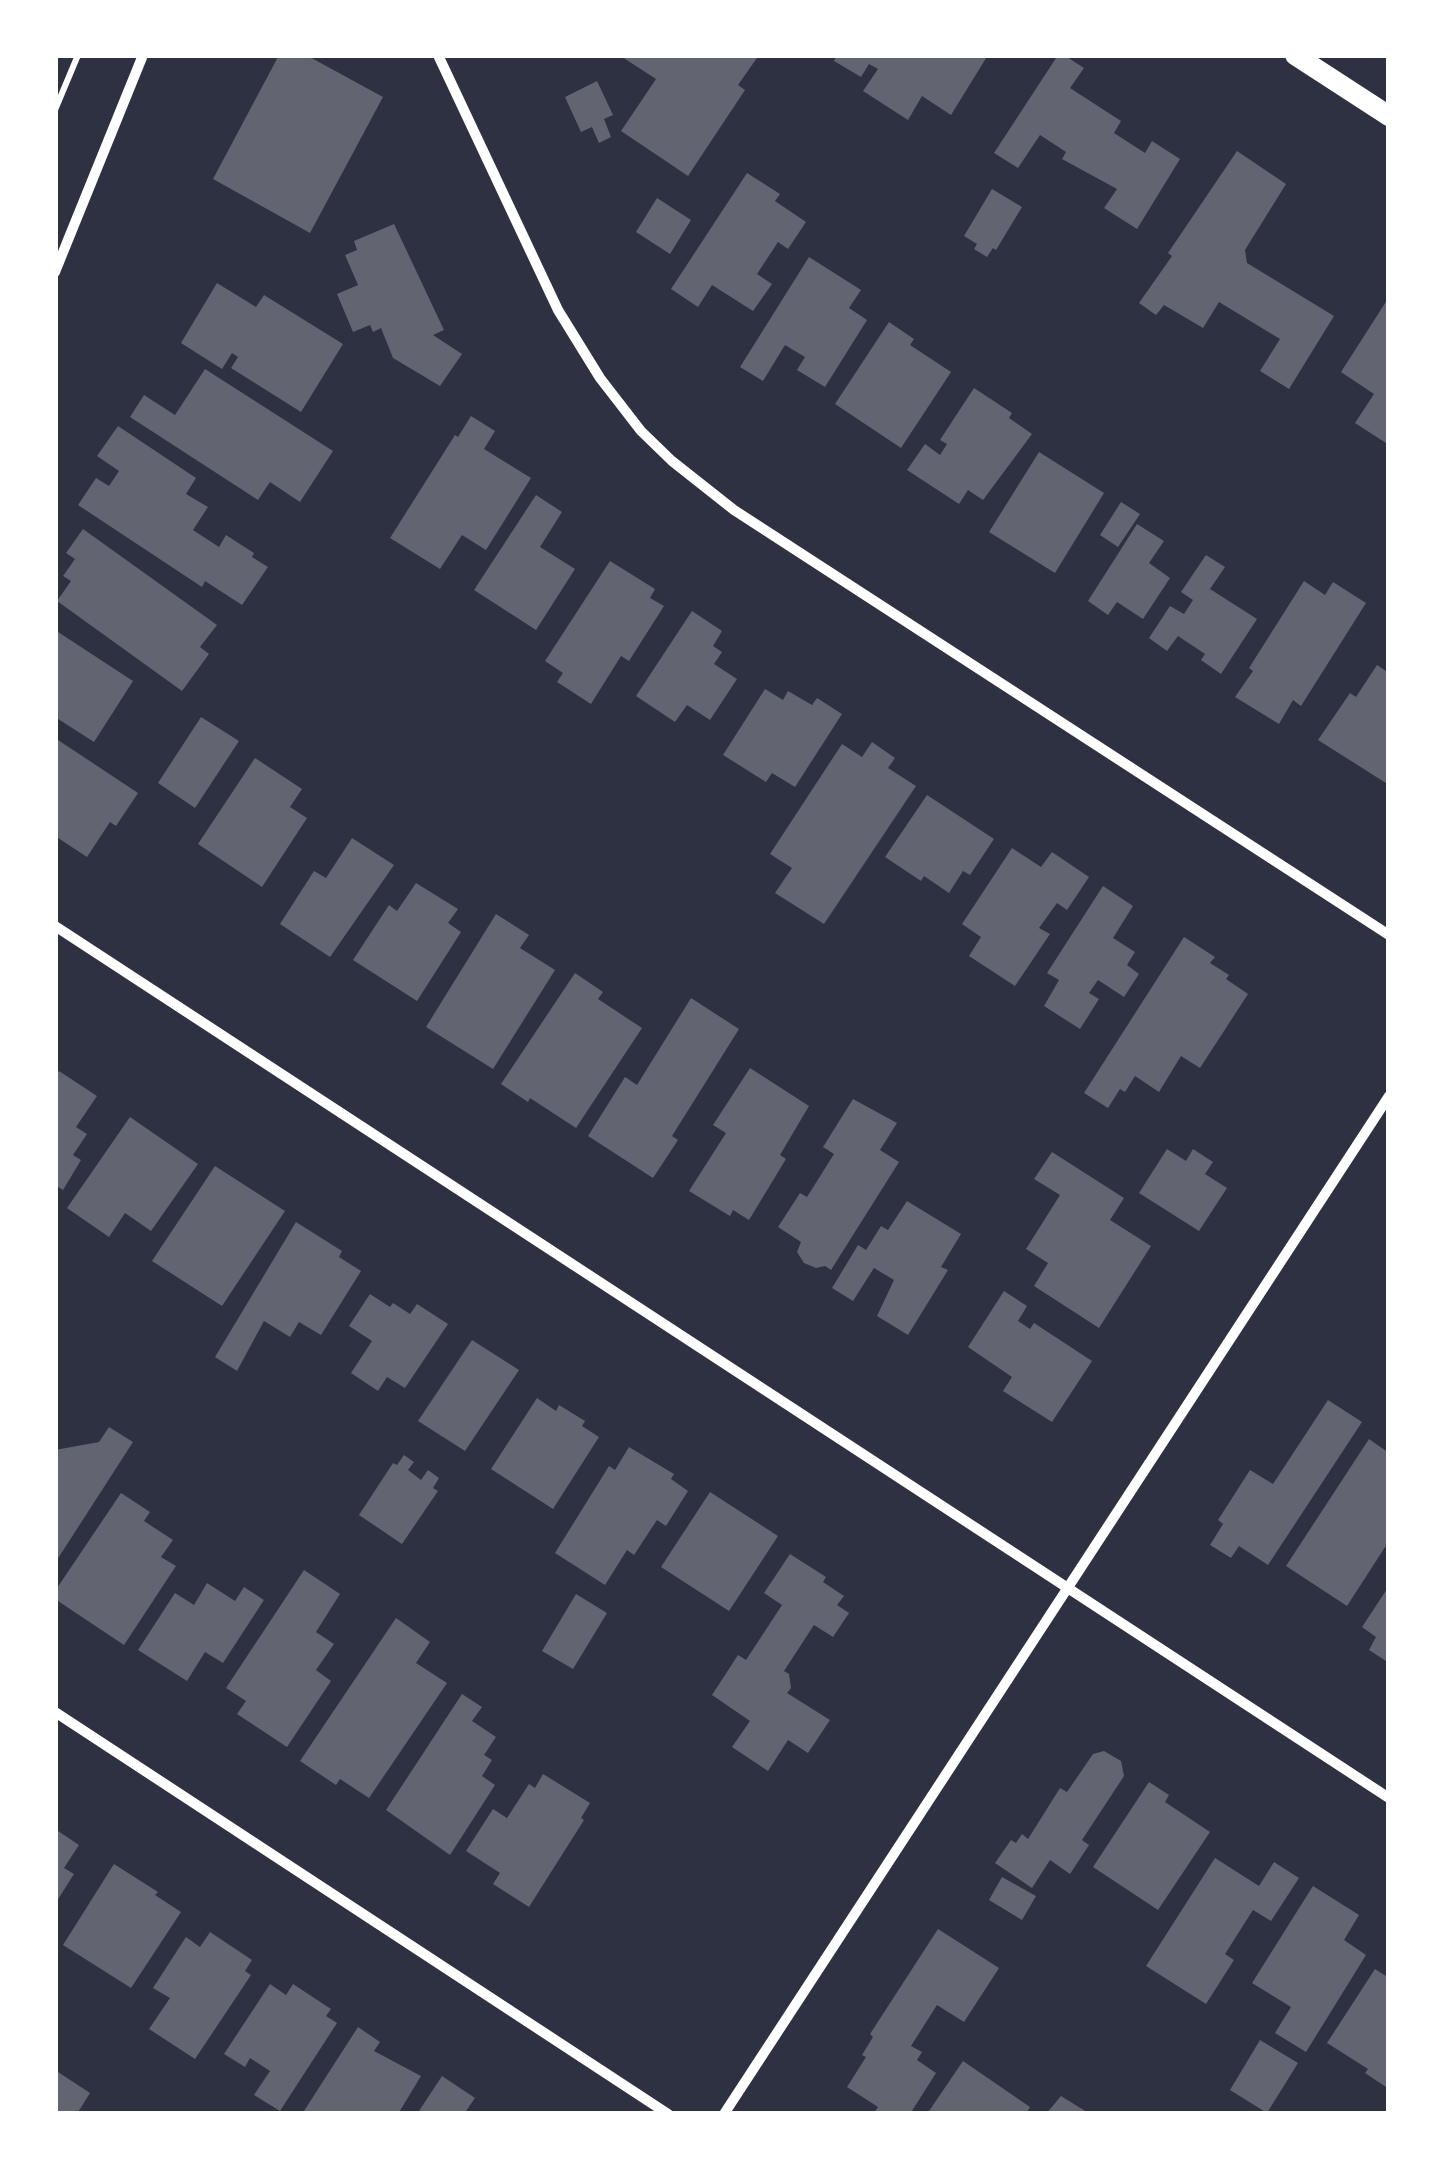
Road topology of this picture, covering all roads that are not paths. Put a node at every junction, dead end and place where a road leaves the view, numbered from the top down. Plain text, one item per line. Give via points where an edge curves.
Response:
1 (144, 55) edge
2 (438, 55) edge
3 (1295, 55) edge
4 (1389, 116) edge
5 (55, 272) edge
6 (55, 926) edge
7 (1389, 935) edge
8 (1389, 1096) edge
9 (1068, 1588) junction
10 (55, 1712) edge
11 (1389, 1798) edge
12 (668, 2114) edge
13 (724, 2114) edge

1 - 5 street
2 - 7 street via 558,310 600,378 672,461 734,510
3 - 4 main road
6 - 9 street
8 - 9 street
9 - 11 street
9 - 13 street
10 - 12 street

